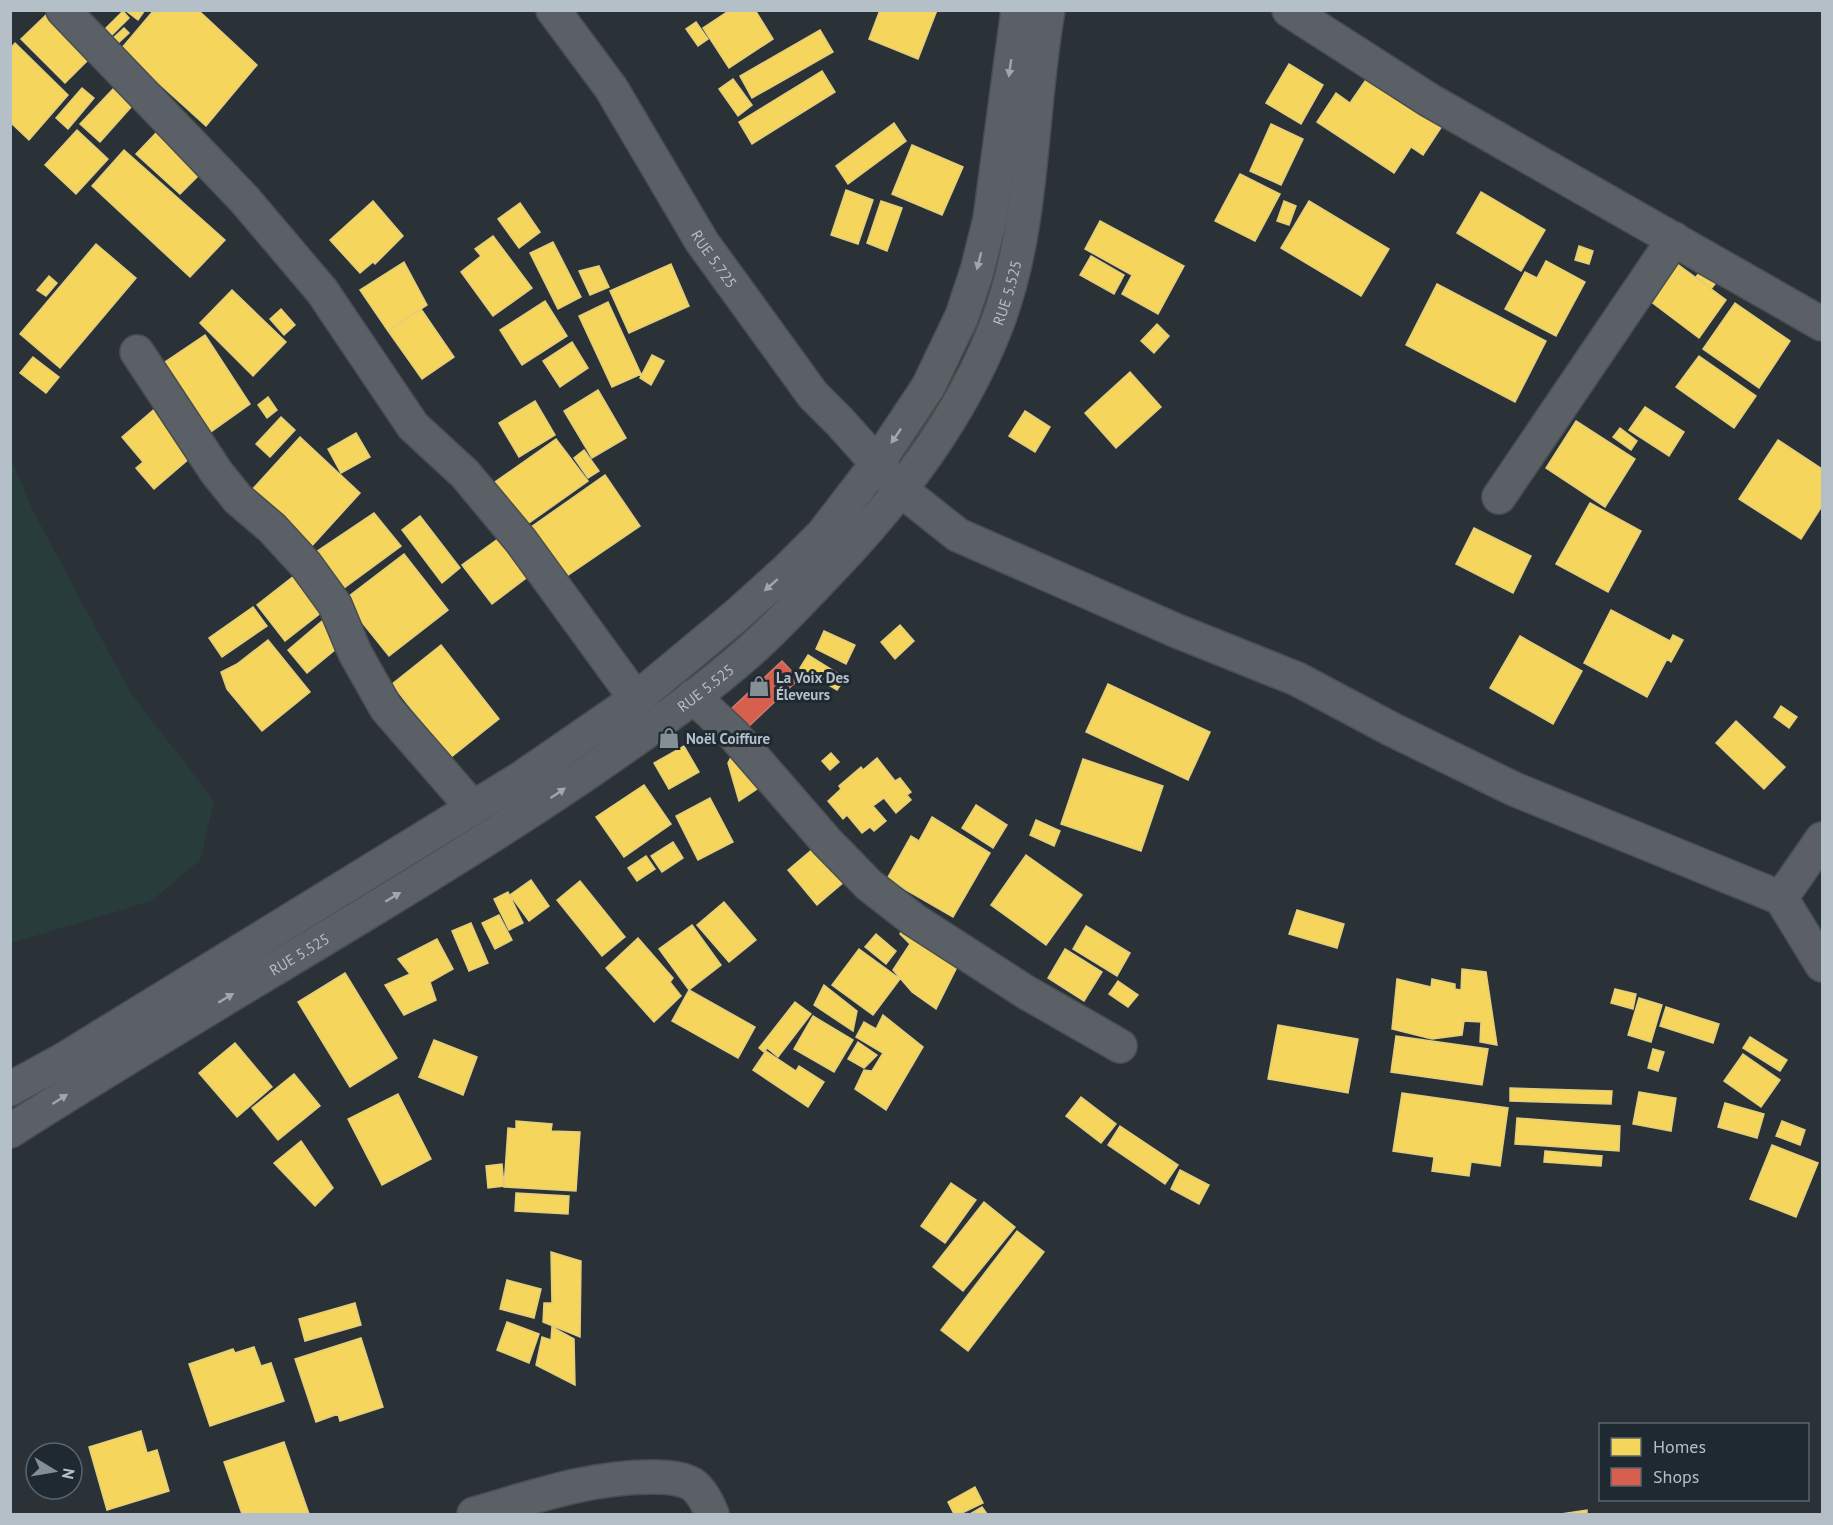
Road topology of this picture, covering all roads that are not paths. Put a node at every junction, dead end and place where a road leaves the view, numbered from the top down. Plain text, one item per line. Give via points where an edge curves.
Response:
1 (63, 10) edge
2 (553, 10) edge
3 (1018, 10) edge
4 (1048, 10) edge
5 (1289, 10) edge
6 (1674, 239) junction
7 (1822, 324) edge
8 (137, 352) dead end
9 (876, 465) junction
10 (901, 490) junction
11 (1499, 497) dead end
12 (693, 696) junction
13 (636, 699) junction
14 (473, 808) junction
15 (1822, 839) edge
16 (1781, 898) junction
17 (1822, 965) edge
18 (1120, 1046) dead end
19 (10, 1089) edge
20 (10, 1131) edge
21 (474, 1515) edge
22 (712, 1515) edge

1 - 13 street via 244,199 322,291 413,426 465,474 521,541
2 - 9 street, RUE 5.725 via 611,88 702,242 741,298 813,395
3 -> 9 street via 990,219 977,271 962,316 928,387
4 - 10 street, RUE 5.525 via 1023,224 1011,279 995,329 973,376 947,423
5 - 6 street via 1429,100
6 - 7 street
6 - 11 street
8 - 14 street via 217,473 306,565 335,605 355,653 386,708
9 - 10 street, RUE 5.725
9 -> 13 street via 823,534 788,569
10 - 12 street, RUE 5.525 via 868,530 751,650
10 - 16 street, RUE 5.725 via 958,535 1297,679 1514,789
12 - 18 street via 734,735 869,885 914,920 1024,991
20 -> 12 street, RUE 5.525 via 484,842 634,741
13 - 14 street
14 - 19 street
15 - 16 street
16 - 17 street
21 - 22 street via 585,1483 635,1477 672,1478 692,1484

